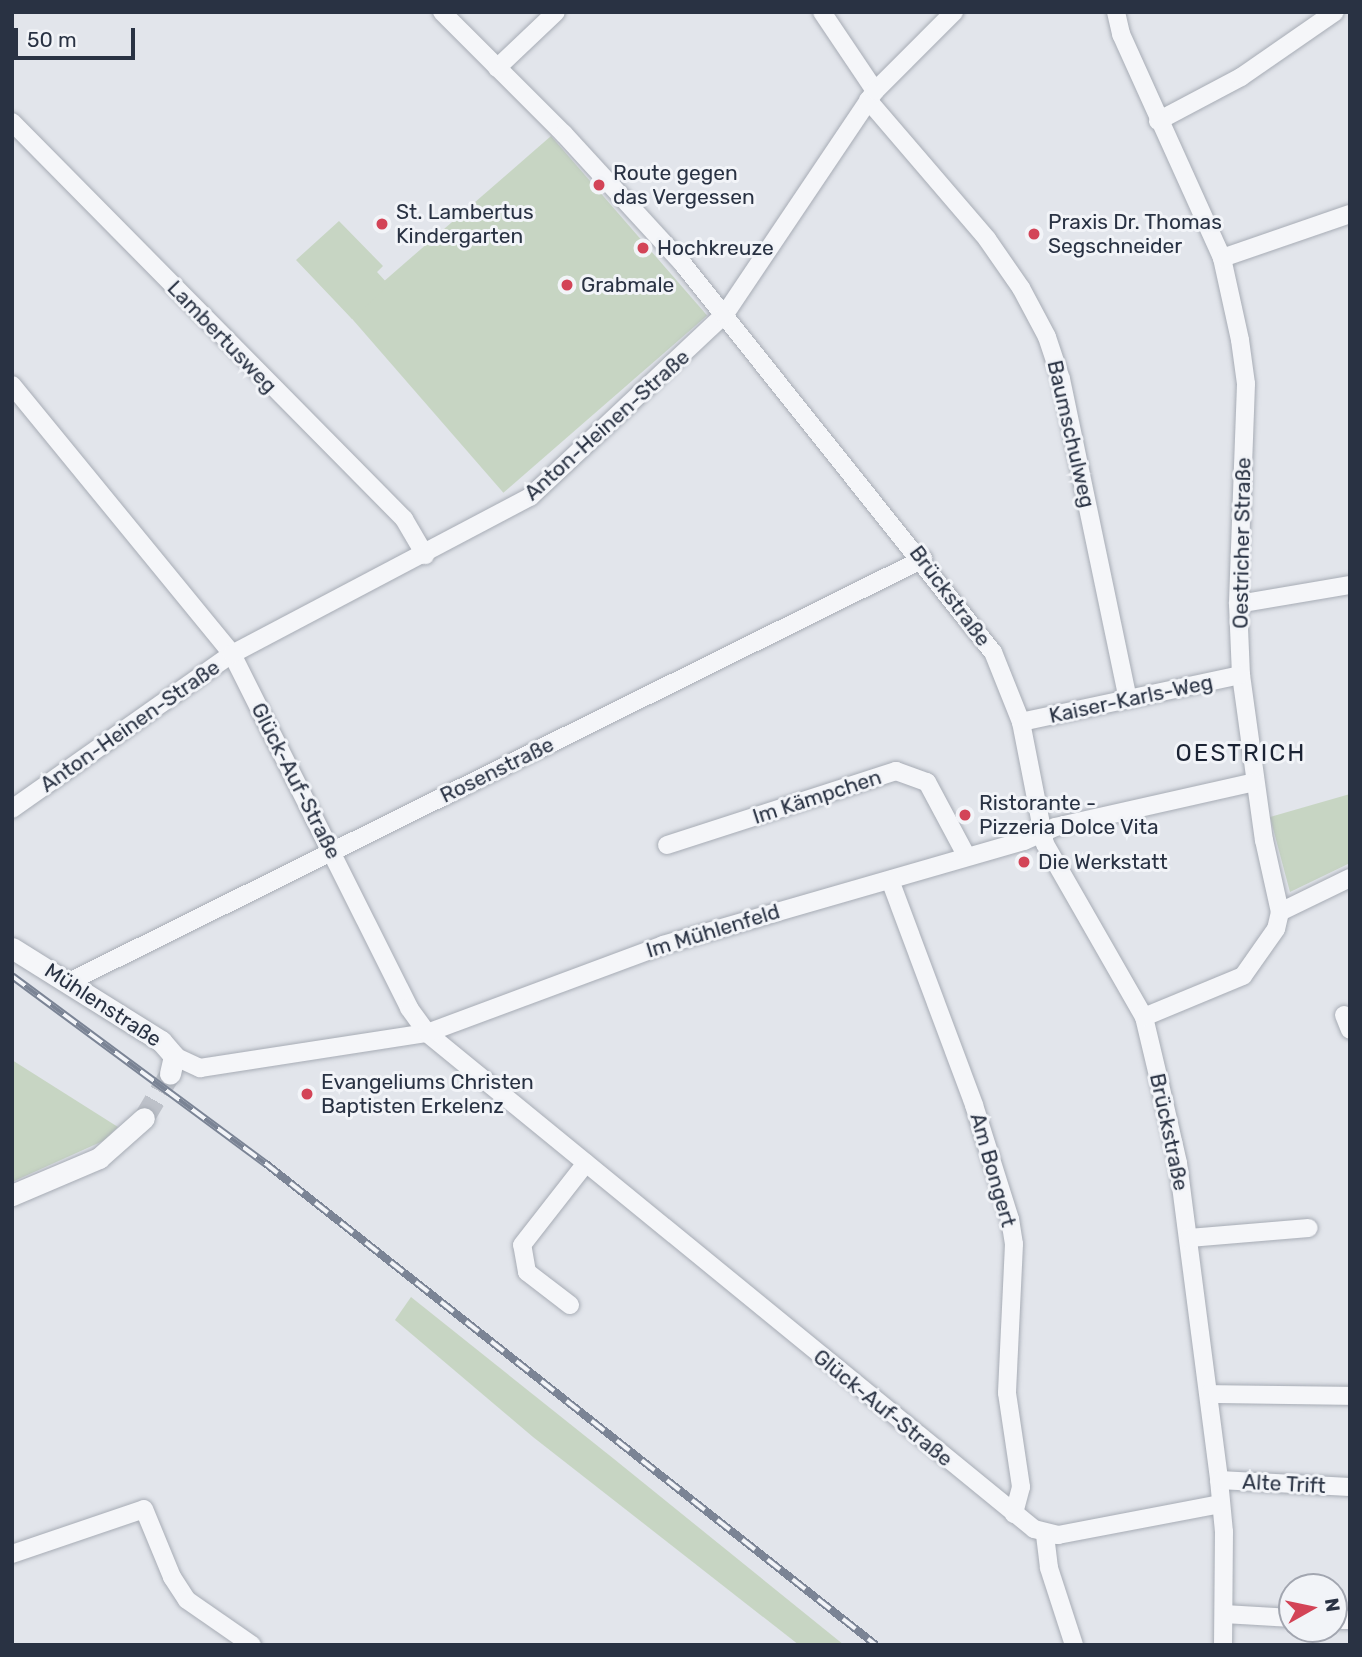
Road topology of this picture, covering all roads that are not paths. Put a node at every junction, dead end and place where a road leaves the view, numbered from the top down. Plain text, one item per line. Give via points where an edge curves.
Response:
1 (442, 12) edge
2 (556, 12) edge
3 (822, 12) edge
4 (954, 12) edge
5 (1116, 12) edge
6 (1335, 12) edge
7 (497, 68) junction
8 (872, 96) junction
9 (1158, 121) junction
10 (12, 122) edge
11 (1350, 214) edge
12 (1222, 258) junction
13 (725, 314) junction
14 (12, 385) edge
15 (425, 555) junction
16 (923, 559) junction
17 (1350, 585) edge
18 (1238, 604) junction
19 (232, 654) junction
20 (1241, 675) junction
21 (1128, 699) junction
22 (1021, 722) junction
23 (1254, 782) junction
24 (12, 809) edge
25 (1041, 833) junction
26 (667, 845) dead end
27 (332, 852) junction
28 (966, 855) junction
29 (1350, 878) edge
30 (890, 880) junction
31 (1280, 912) junction
32 (12, 948) edge
33 (71, 981) junction
34 (1144, 1017) junction
35 (427, 1034) junction
36 (172, 1065) joint
37 (144, 1118) tunnel mouth
38 (586, 1163) junction
39 (12, 1195) edge
40 (1309, 1228) dead end
41 (1189, 1238) junction
42 (569, 1305) dead end
43 (1209, 1394) junction
44 (1350, 1396) edge
45 (1219, 1480) junction
46 (1350, 1487) edge
47 (1221, 1504) junction
48 (1014, 1514) junction
49 (1045, 1535) junction
50 (12, 1553) edge
51 (1224, 1614) junction
52 (1278, 1617) edge
53 (252, 1645) edge
54 (1074, 1645) edge
55 (1223, 1645) edge

1 - 7 street, Brückstraße
2 - 7 street
3 - 8 street, Baumschulweg
4 - 8 street, Anton-Heinen-Straße
5 - 9 street, Oestricher Straße
6 - 9 street via 1241,77
7 - 13 street, Brückstraße via 564,134
8 - 13 street, Anton-Heinen-Straße
8 - 21 street, Baumschulweg via 987,239 1047,337 1061,379
9 - 12 street, Oestricher Straße via 1196,192
10 - 15 street, Lambertusweg via 404,519
11 - 12 street
12 - 18 street, Oestricher Straße via 1246,384
13 - 15 street, Anton-Heinen-Straße via 694,348 530,497
13 - 16 street, Brückstraße
14 - 19 street, Glück-Auf-Straße
15 - 19 street, Anton-Heinen-Straße
16 - 22 street, Brückstraße via 993,652
16 - 27 street, Rosenstraße
17 - 18 street
18 - 20 street, Oestricher Straße
19 - 24 street, Anton-Heinen-Straße
19 - 27 street, Glück-Auf-Straße
20 - 21 street, Kaiser-Karls-Weg
20 - 23 street, Oestricher Straße
21 - 22 street, Kaiser-Karls-Weg
22 - 25 street, Brückstraße
23 - 25 street, Im Mühlenfeld via 1185,794
23 - 31 street, Oestricher Straße
25 - 28 street, Im Mühlenfeld
25 - 34 street, Brückstraße
26 - 28 street, Im Kämpchen via 896,771 927,782
27 - 33 street, Rosenstraße
27 - 35 street, Glück-Auf-Straße via 409,1008
28 - 30 street, Im Mühlenfeld
29 - 31 street
30 - 35 street, Im Mühlenfeld via 663,945
30 - 48 street, Am Bongert via 978,1116 1010,1219 1014,1244 1007,1393 1021,1487
31 - 34 street via 1276,929 1243,976
32 - 33 street, Mühlenstraße
33 - 36 street, Mühlenstraße via 161,1041
34 - 41 street, Brückstraße via 1178,1163
35 - 36 street, Im Mühlenfeld via 200,1068
35 - 38 street, Glück-Auf-Straße
37 - 39 street via 99,1158
38 - 42 street via 522,1245 527,1272
38 - 48 street, Glück-Auf-Straße
40 - 41 street
41 - 43 street, Brückstraße
43 - 44 street
43 - 45 street, Brückstraße
45 - 46 street, Alte Trift
45 - 47 street, Brückstraße
47 - 49 street
47 - 51 street, Brückstraße
48 - 49 street, Glück-Auf-Straße
49 - 54 street via 1049,1568
50 - 53 street via 144,1509 172,1577 187,1600
51 - 52 street
51 - 55 street, Brückstraße

